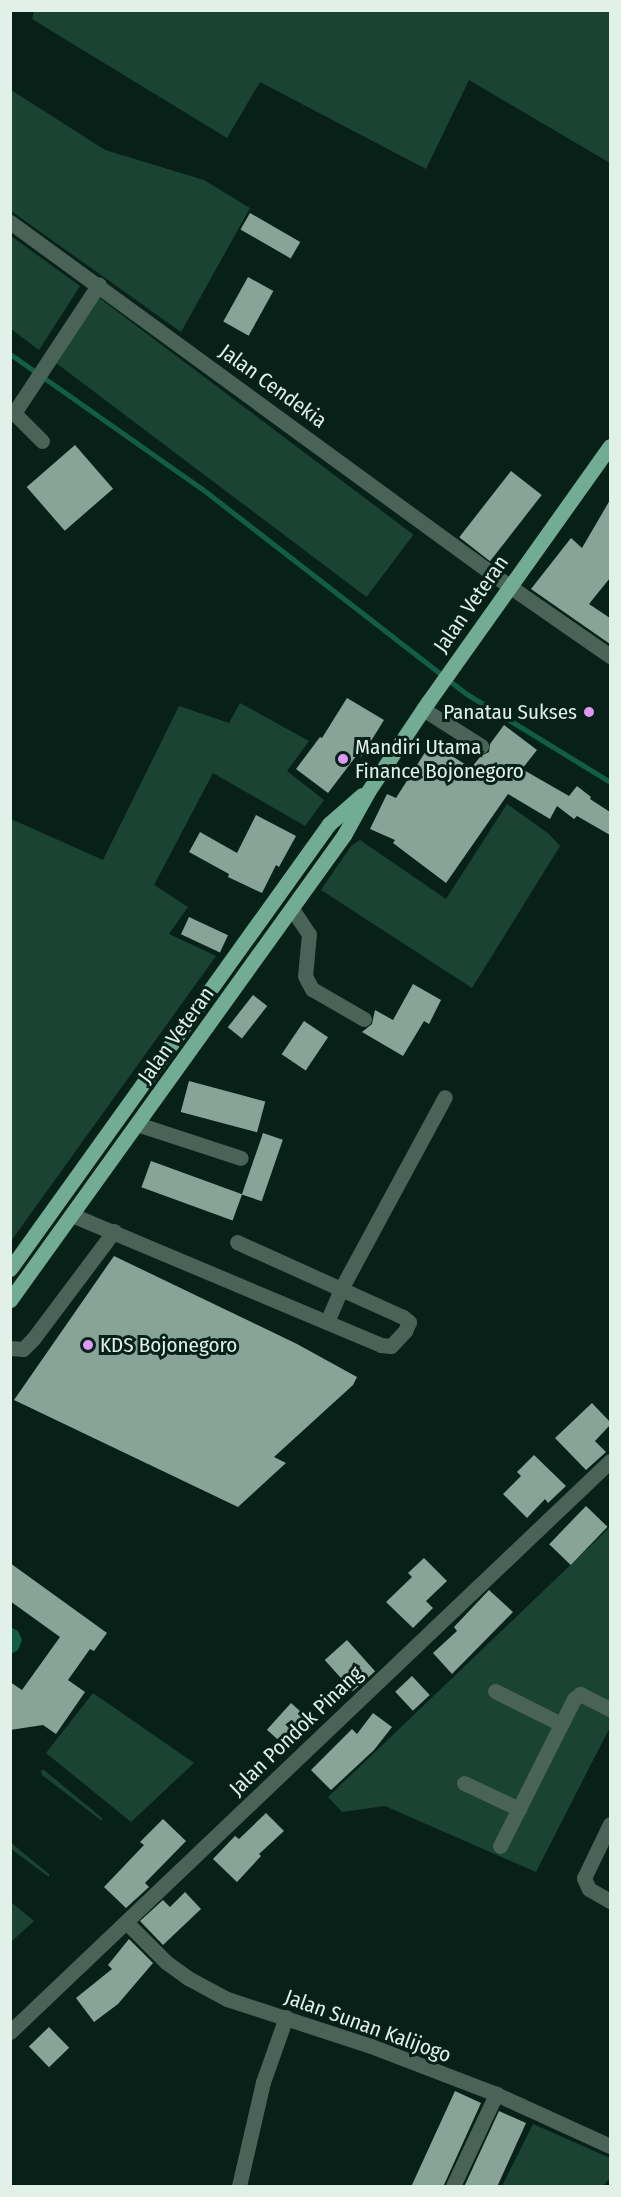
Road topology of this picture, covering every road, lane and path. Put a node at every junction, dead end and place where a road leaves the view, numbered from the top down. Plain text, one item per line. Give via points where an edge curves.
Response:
1 (10, 222) edge
2 (99, 284) junction
3 (42, 441) dead end
4 (610, 446) edge
5 (510, 586) junction
6 (610, 656) edge
7 (426, 705) junction
8 (481, 746) dead end
9 (369, 790) junction
10 (292, 909) junction
11 (364, 1019) dead end
12 (445, 1097) dead end
13 (137, 1125) junction
14 (241, 1158) dead end
15 (72, 1215) junction
16 (114, 1231) junction
17 (237, 1242) dead end
18 (10, 1269) edge
19 (341, 1289) junction
20 (12, 1293) edge
21 (327, 1322) junction
22 (10, 1348) edge
23 (610, 1461) edge
24 (495, 1691) dead end
25 (610, 1709) edge
26 (561, 1724) junction
27 (464, 1783) dead end
28 (519, 1809) junction
29 (610, 1824) edge
30 (500, 1846) dead end
31 (610, 1901) edge
32 (127, 1923) junction
33 (285, 2018) junction
34 (10, 2032) edge
35 (496, 2094) junction
36 (610, 2146) edge
37 (239, 2187) edge
38 (453, 2187) edge

1 - 2 street, Jalan Cendekia
2 - 3 street via 14,413
2 - 5 street, Jalan Cendekia
4 - 5 main road, Jalan Veteran
5 - 6 street, Jalan Cendekia
5 - 7 main road, Jalan Veteran
7 - 8 street
7 - 9 main road, Jalan Veteran
9 - 10 main road, Jalan Veteran via 344,835
9 - 18 main road, Jalan Veteran via 329,824
10 - 11 street via 309,934 305,976 312,989
10 - 13 main road, Jalan Veteran
12 - 19 street
13 - 14 street
13 - 15 main road, Jalan Veteran
15 - 16 street
15 - 20 main road, Jalan Veteran
16 - 21 street
16 - 22 street via 33,1339 23,1348
17 - 19 street
19 - 21 street
19 - 21 street via 409,1322 391,1346
23 - 32 street, Jalan Pondok Pinang
24 - 26 street
25 - 26 street via 580,1694 573,1699
26 - 28 street
27 - 28 street
28 - 30 street
29 - 31 street via 584,1878 589,1889
32 - 33 street, Jalan Sunan Kalijogo via 188,1978 227,1999
32 - 34 street, Jalan Pondok Pinang
33 - 35 street, Jalan Sunan Kalijogo
33 - 37 street via 263,2082
35 - 36 street, Jalan Sunan Kalijogo
35 - 38 street

